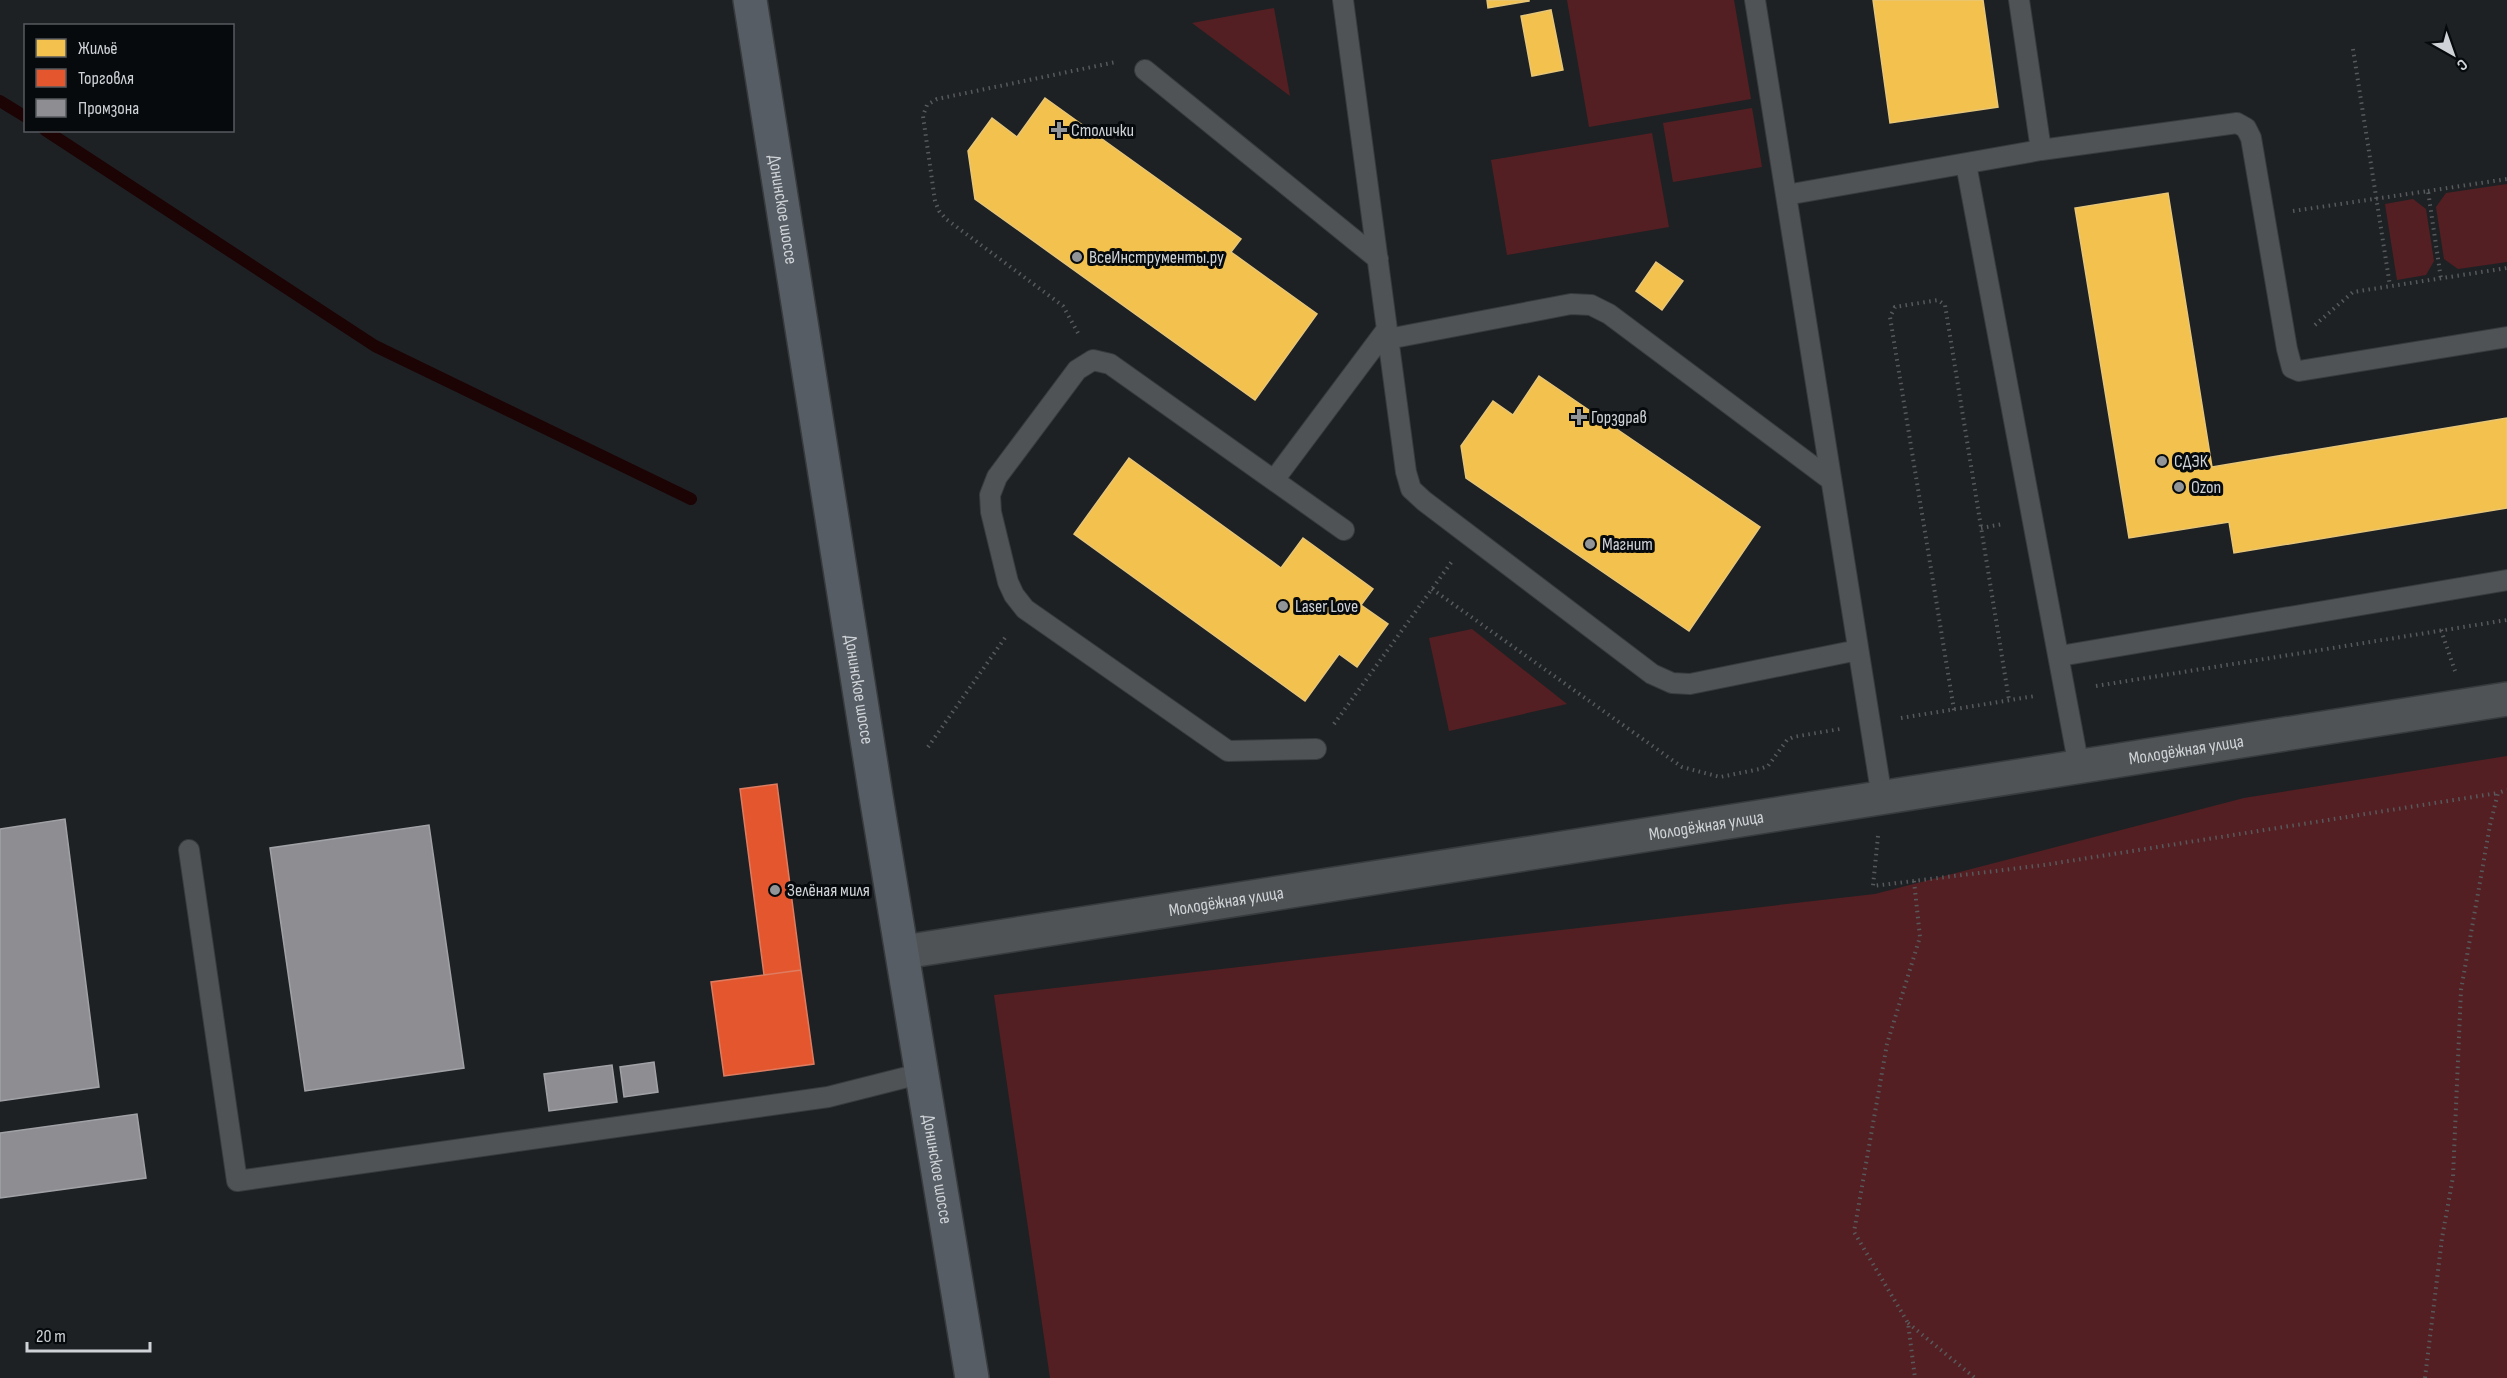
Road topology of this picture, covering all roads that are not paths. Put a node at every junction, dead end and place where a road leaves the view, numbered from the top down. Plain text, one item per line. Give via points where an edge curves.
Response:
1 (750, 0) edge
2 (1342, 0) edge
3 (1755, 0) edge
4 (2019, 0) edge
5 (1145, 70) road end
6 (2041, 150) junction
7 (1966, 164) junction
8 (1786, 195) junction
9 (1377, 259) junction
10 (1388, 334) junction
11 (2507, 337) edge
12 (1274, 480) junction
13 (1831, 480) junction
14 (1344, 530) dead end
15 (2507, 580) edge
16 (1858, 650) junction
17 (2060, 656) junction
18 (2507, 699) edge
19 (1316, 748) road end
20 (2079, 767) junction
21 (1882, 798) junction
22 (189, 850) dead end
23 (904, 952) junction
24 (923, 1073) junction
25 (972, 1378) edge

1 - 23 main road, Донинское шоссе
2 - 9 lane
3 - 8 lane
4 - 6 lane
5 - 9 lane
6 - 7 lane
6 - 11 lane via 2237,123 2246,128 2251,138 2290,366 2299,371
7 - 8 lane
7 - 17 lane
8 - 13 lane
9 - 10 lane
10 - 12 lane
10 - 13 lane via 1571,304 1591,305 1609,314
10 - 16 lane via 1406,472 1412,489 1652,674 1671,683 1690,684
12 - 14 lane
12 - 19 lane via 1110,363 1094,360 1077,370 997,477 990,495 990,512 1008,582 1025,609 1228,751
13 - 16 lane
15 - 17 lane
16 - 21 lane
17 - 20 lane
18 - 20 street, Молодёжная улица
20 - 21 street, Молодёжная улица
21 - 23 street, Молодёжная улица
22 - 24 lane via 237,1181 828,1097
23 - 24 main road, Донинское шоссе
24 - 25 main road, Донинское шоссе

